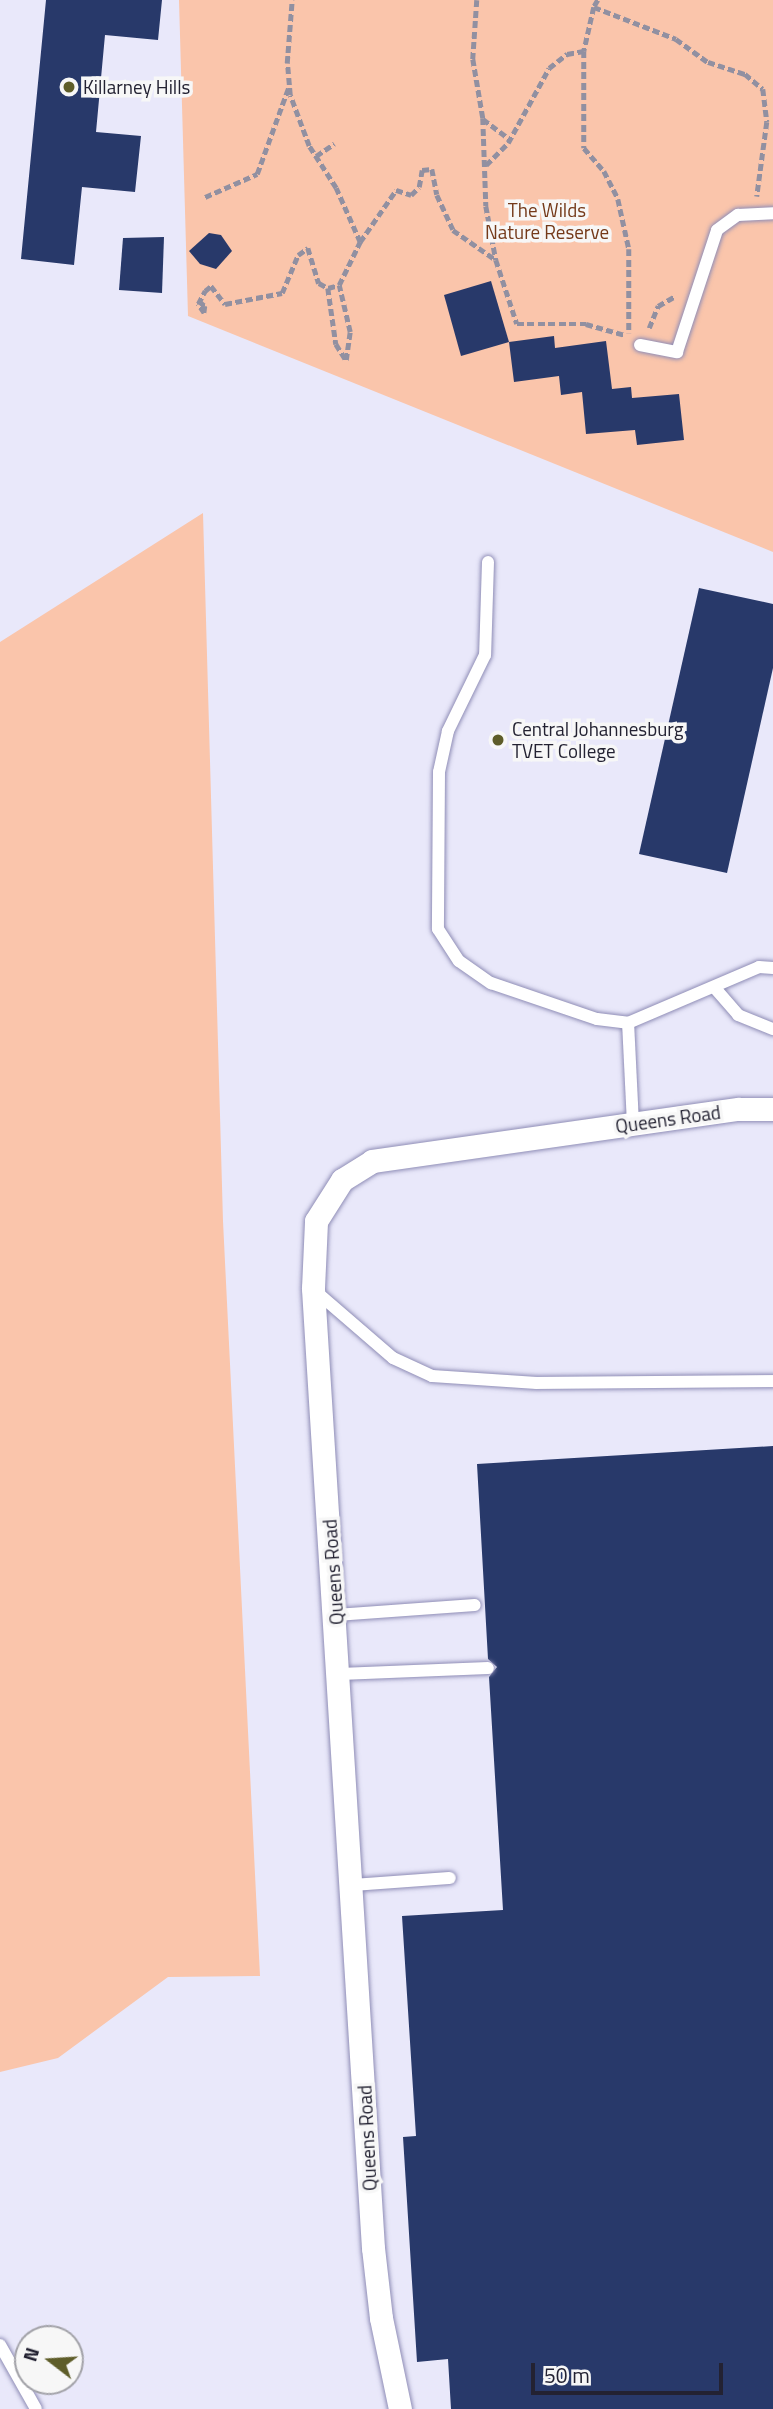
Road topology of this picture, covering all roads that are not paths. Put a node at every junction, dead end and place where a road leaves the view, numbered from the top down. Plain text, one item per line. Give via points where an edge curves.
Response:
1 (773, 213) edge
2 (645, 347) road end
3 (488, 562) dead end
4 (773, 968) edge
5 (714, 987) junction
6 (628, 1023) junction
7 (773, 1029) edge
8 (773, 1109) edge
9 (633, 1124) junction
10 (313, 1288) junction
11 (773, 1381) edge
12 (475, 1605) dead end
13 (336, 1615) junction
14 (488, 1668) dead end
15 (340, 1674) junction
16 (450, 1878) dead end
17 (352, 1885) junction
18 (0, 2345) edge
19 (36, 2409) edge
20 (400, 2409) edge

1 - 2 lane via 737,215 717,230 677,352
3 - 6 lane via 485,654 448,732 439,772 438,929 459,961 491,984 597,1019
4 - 5 lane via 759,967
5 - 6 lane
5 - 7 lane via 738,1015
6 - 9 lane
8 - 9 street, Queens Road
9 - 10 street, Queens Road via 412,1153 354,1170 333,1190 316,1221
10 - 11 lane via 393,1358 432,1376 537,1383
10 - 13 street, Queens Road
12 - 13 lane
13 - 15 street, Queens Road
14 - 15 lane
15 - 17 street, Queens Road
16 - 17 lane
17 - 20 street, Queens Road via 373,2248 381,2318
18 - 19 lane

